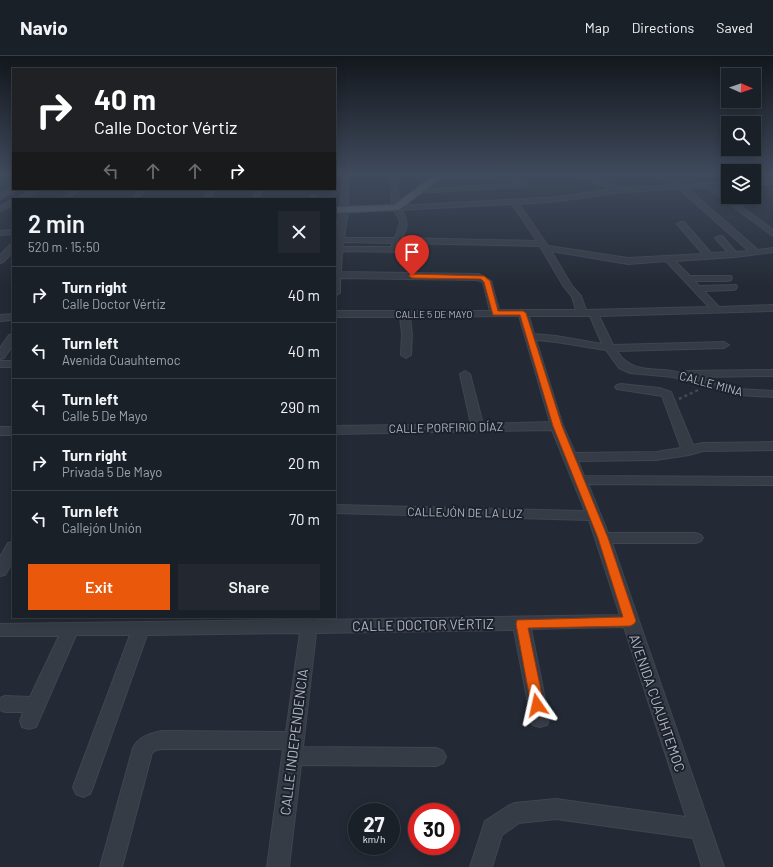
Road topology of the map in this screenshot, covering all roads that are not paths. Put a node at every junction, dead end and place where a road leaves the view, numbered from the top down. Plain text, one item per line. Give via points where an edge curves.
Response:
1 (339, 212) edge
2 (399, 212) edge
3 (521, 212) edge
4 (709, 212) edge
5 (744, 212) edge
6 (681, 224) dead end
7 (0, 232) edge
8 (12, 232) edge
9 (773, 234) edge
10 (719, 238) dead end
11 (337, 240) edge
12 (396, 241) junction
13 (544, 246) junction
14 (12, 248) edge
15 (338, 249) junction
16 (394, 250) junction
17 (414, 250) dead end
18 (773, 250) edge
19 (756, 253) junction
20 (735, 255) junction
21 (709, 256) junction
22 (669, 259) junction
23 (0, 260) edge
24 (628, 261) junction
25 (383, 267) dead end
26 (678, 270) junction
27 (336, 271) junction
28 (728, 278) dead end
29 (687, 279) junction
30 (733, 287) dead end
31 (696, 289) junction
32 (773, 308) edge
33 (716, 309) junction
34 (495, 313) junction
35 (523, 313) junction
36 (582, 313) junction
37 (593, 313) junction
38 (336, 314) edge
39 (405, 314) junction
40 (0, 318) edge
41 (12, 318) edge
42 (531, 337) junction
43 (12, 338) edge
44 (724, 345) dead end
45 (610, 348) junction
46 (406, 355) dead end
47 (0, 356) edge
48 (0, 364) edge
49 (12, 364) edge
50 (773, 373) edge
51 (464, 374) dead end
52 (673, 374) junction
53 (621, 388) dead end
54 (773, 394) edge
55 (557, 426) junction
56 (478, 427) junction
57 (336, 430) edge
58 (0, 431) edge
59 (12, 431) edge
60 (773, 446) edge
61 (688, 450) junction
62 (571, 457) junction
63 (580, 480) junction
64 (773, 481) edge
65 (336, 510) edge
66 (594, 516) junction
67 (603, 538) junction
68 (696, 538) dead end
69 (12, 549) edge
70 (0, 571) edge
71 (630, 621) junction
72 (175, 622) edge
73 (309, 622) edge
74 (521, 624) junction
75 (141, 628) junction
76 (70, 629) junction
77 (0, 630) edge
78 (5, 704) dead end
79 (540, 719) dead end
80 (293, 749) junction
81 (436, 757) dead end
82 (82, 787) dead end
83 (700, 830) junction
84 (111, 867) edge
85 (278, 867) edge
86 (481, 867) edge
87 (713, 867) edge

1 - 11 street
2 - 12 street via 404,218 404,223
3 - 13 street
4 - 19 street
5 - 9 street
6 - 21 street
7 - 8 street
10 - 20 street
11 - 12 street
11 - 15 street
12 - 13 street via 496,242
12 - 16 street
13 - 24 street
13 - 36 street via 576,296
14 - 23 street
15 - 16 street
15 - 27 street
16 - 17 street
18 - 19 street
19 - 20 street
20 - 21 street
21 - 22 street
22 - 24 street
22 - 26 street
24 - 26 street
25 - 27 street
26 - 29 street
27 - 34 street via 482,278 486,281
28 - 29 street
29 - 31 street
30 - 31 street
31 - 33 street
32 - 33 street, CALLE 5 DE MAYO
33 - 37 street, CALLE 5 DE MAYO
34 - 35 street, CALLE 5 DE MAYO
34 - 39 street, CALLE 5 DE MAYO
35 - 36 street, CALLE 5 DE MAYO
35 - 42 street, AVENIDA CUAUHTEMOC
36 - 37 street, CALLE 5 DE MAYO
37 - 45 street
38 - 39 street, CALLE 5 DE MAYO
39 - 46 street
40 - 41 street
42 - 45 street
42 - 55 street, AVENIDA CUAUHTEMOC
43 - 47 street
44 - 45 street
45 - 52 street, CALLE MINA via 622,366 634,370
48 - 49 street
50 - 52 street, CALLE MINA
51 - 56 street
52 - 54 street, CALLE MINA via 733,391
53 - 61 street via 664,392 669,396
55 - 56 street, CALLE PORFIRIO DÍAZ
55 - 62 street, AVENIDA CUAUHTEMOC
56 - 57 street, CALLE PORFIRIO DÍAZ
58 - 59 street
60 - 61 street via 710,446
61 - 62 street via 656,456
62 - 63 street, AVENIDA CUAUHTEMOC
63 - 64 street
63 - 66 street, AVENIDA CUAUHTEMOC
65 - 66 street, CALLEJÓN DE LA LUZ
66 - 67 street, AVENIDA CUAUHTEMOC
67 - 68 street
67 - 71 street, AVENIDA CUAUHTEMOC
69 - 70 street
71 - 74 street, CALLE DOCTOR VÉRTIZ
71 - 83 street, AVENIDA CUAUHTEMOC
72 - 73 street, CALLE DOCTOR VÉRTIZ
72 - 75 street, CALLE DOCTOR VÉRTIZ
73 - 74 street, CALLE DOCTOR VÉRTIZ
73 - 80 street, CALLE INDEPENDENCIA
74 - 79 street
75 - 76 street, CALLE DOCTOR VÉRTIZ
75 - 82 street
76 - 77 street, CALLE DOCTOR VÉRTIZ
76 - 78 street via 33,713
80 - 81 street
80 - 84 street via 162,740 150,742 143,748
80 - 85 street, CALLE INDEPENDENCIA
83 - 86 street via 556,809 515,813 493,828
83 - 87 street, AVENIDA CUAUHTEMOC

